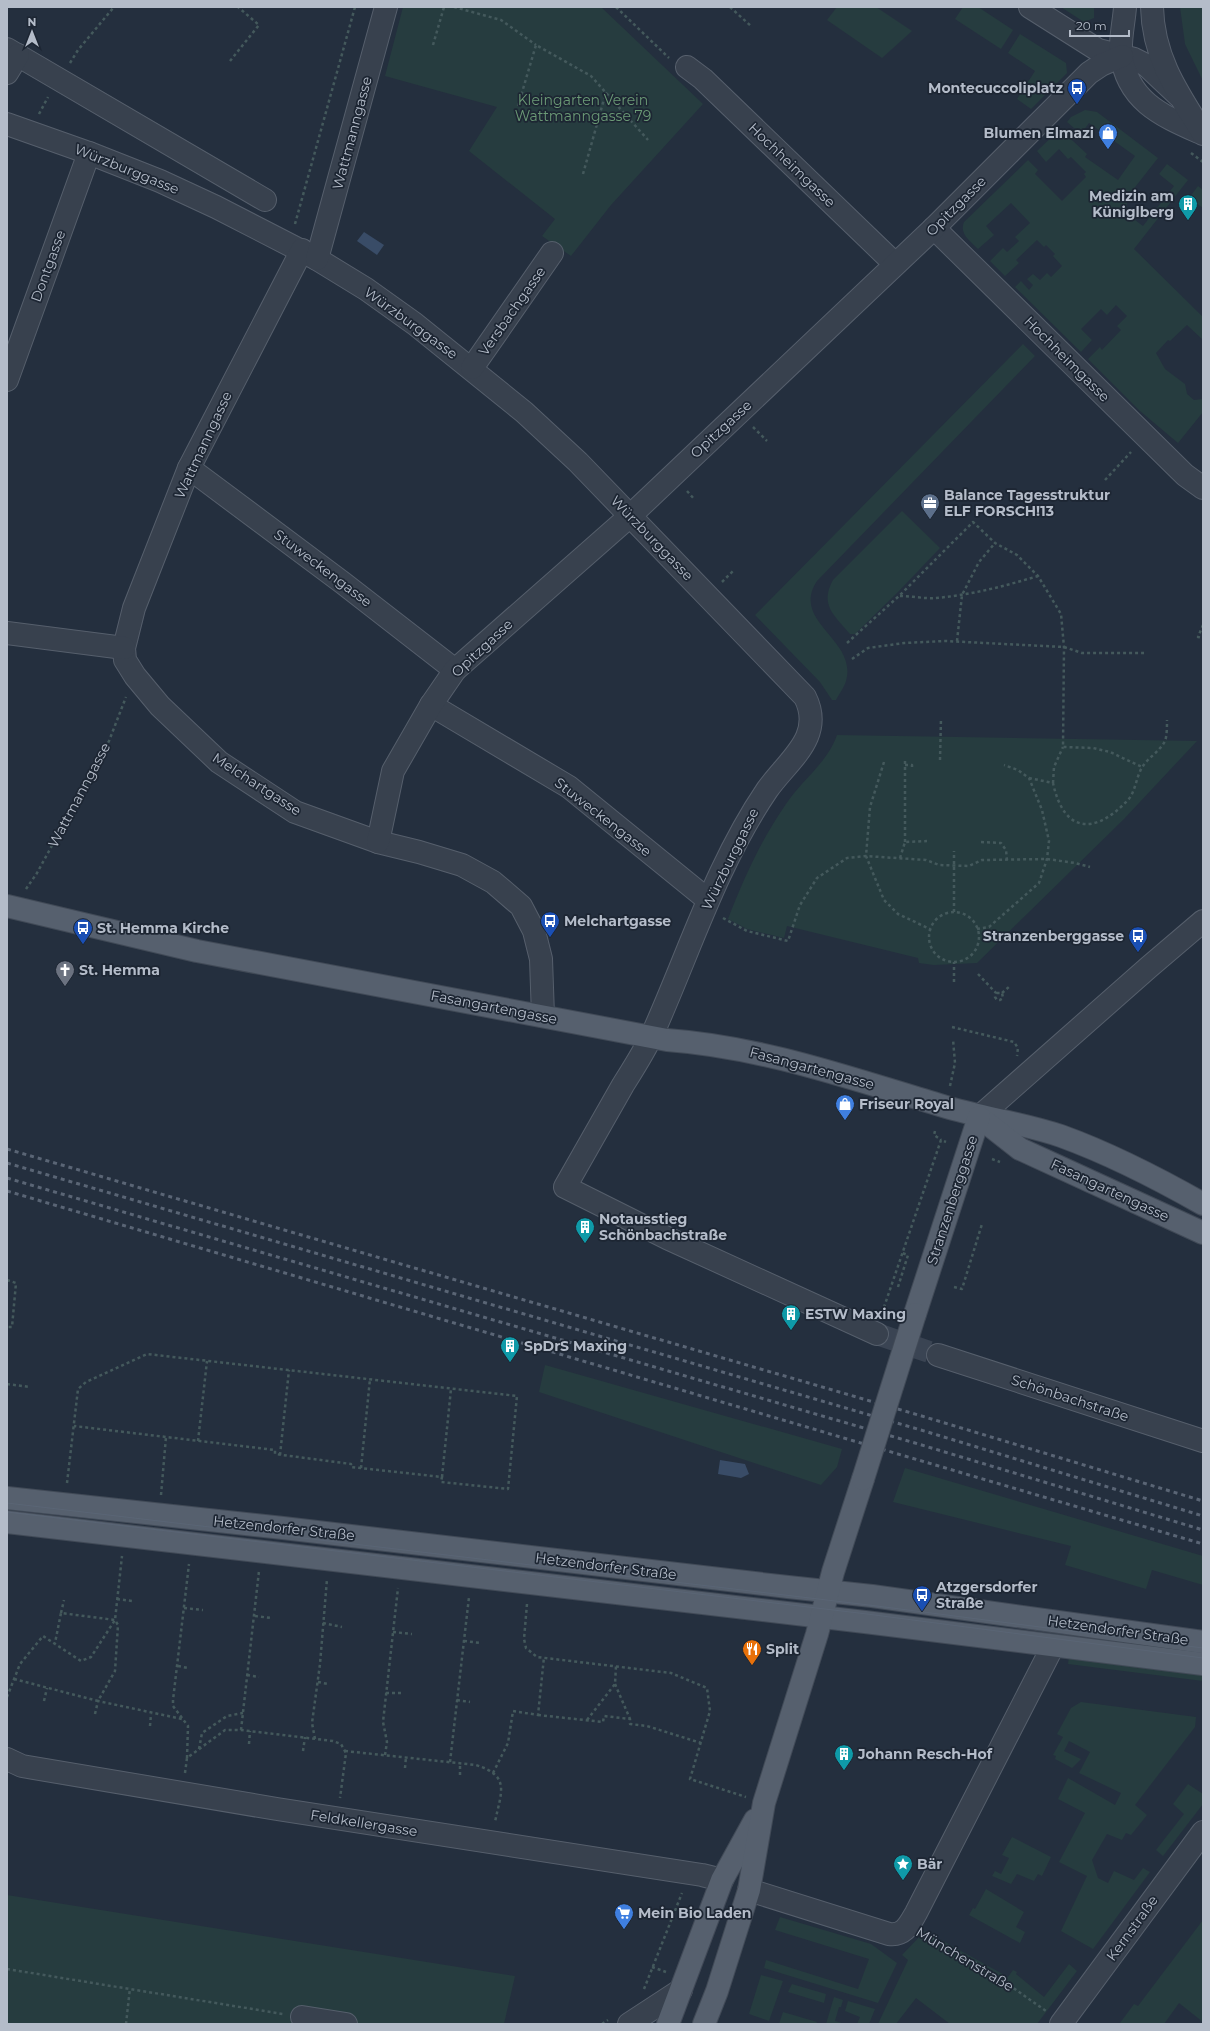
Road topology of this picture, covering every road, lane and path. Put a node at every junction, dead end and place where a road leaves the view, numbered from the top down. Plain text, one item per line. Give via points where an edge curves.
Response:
1 (114, 7) edge
2 (238, 7) edge
3 (355, 7) edge
4 (386, 7) edge
5 (444, 7) edge
6 (454, 7) edge
7 (616, 7) edge
8 (730, 7) edge
9 (1030, 7) edge
10 (1125, 7) edge
11 (1152, 8) edge
12 (752, 27) dead end
13 (433, 45) dead end
14 (536, 45) junction
15 (1122, 56) junction
16 (11, 59) edge
17 (230, 61) dead end
18 (71, 62) dead end
19 (687, 67) joint
20 (606, 92) junction
21 (1179, 96) junction
22 (518, 106) dead end
23 (7, 124) edge
24 (1203, 134) edge
25 (648, 140) dead end
26 (89, 153) junction
27 (583, 174) dead end
28 (265, 200) dead end
29 (934, 228) junction
30 (303, 251) junction
31 (552, 253) dead end
32 (895, 264) junction
33 (472, 368) junction
34 (7, 380) edge
35 (749, 423) dead end
36 (1146, 437) junction
37 (767, 441) dead end
38 (189, 468) junction
39 (1105, 480) dead end
40 (1203, 488) edge
41 (685, 490) dead end
42 (695, 500) dead end
43 (630, 516) junction
44 (995, 542) junction
45 (733, 571) dead end
46 (1038, 576) junction
47 (723, 581) dead end
48 (962, 594) junction
49 (899, 596) junction
50 (1203, 625) edge
51 (7, 633) edge
52 (1203, 638) edge
53 (957, 641) junction
54 (847, 643) dead end
55 (1064, 647) junction
56 (124, 648) junction
57 (1144, 653) dead end
58 (852, 659) dead end
59 (455, 670) junction
60 (135, 676) junction
61 (430, 705) junction
62 (941, 718) dead end
63 (1167, 720) dead end
64 (1063, 747) junction
65 (940, 760) dead end
66 (905, 761) dead end
67 (884, 762) dead end
68 (905, 765) junction
69 (1004, 765) dead end
70 (1142, 767) junction
71 (912, 768) dead end
72 (1029, 778) junction
73 (1053, 783) junction
74 (927, 841) dead end
75 (378, 842) junction
76 (905, 842) junction
77 (982, 842) dead end
78 (954, 850) dead end
79 (866, 856) junction
80 (900, 858) junction
81 (1047, 859) junction
82 (1007, 860) junction
83 (954, 865) junction
84 (1090, 867) dead end
85 (708, 900) junction
86 (10, 907) edge
87 (954, 912) junction
88 (727, 921) dead end
89 (1203, 922) edge
90 (978, 928) junction
91 (930, 929) junction
92 (954, 962) junction
93 (978, 974) dead end
94 (954, 982) dead end
95 (1010, 986) dead end
96 (996, 993) junction
97 (1002, 993) junction
98 (544, 1016) junction
99 (952, 1027) dead end
100 (651, 1037) junction
101 (953, 1039) dead end
102 (1018, 1048) dead end
103 (950, 1086) dead end
104 (979, 1117) junction
105 (935, 1131) dead end
106 (941, 1140) junction
107 (946, 1142) dead end
108 (992, 1159) dead end
109 (1000, 1162) dead end
110 (1203, 1204) edge
111 (982, 1224) dead end
112 (1203, 1233) edge
113 (902, 1253) junction
114 (7, 1280) edge
115 (898, 1286) dead end
116 (954, 1287) dead end
117 (879, 1325) joint
118 (7, 1327) edge
119 (938, 1355) tunnel mouth
120 (207, 1361) junction
121 (289, 1370) junction
122 (370, 1379) junction
123 (7, 1384) edge
124 (30, 1387) dead end
125 (451, 1388) junction
126 (74, 1426) junction
127 (166, 1437) junction
128 (198, 1441) junction
129 (1203, 1441) edge
130 (280, 1455) junction
131 (360, 1468) junction
132 (442, 1477) junction
133 (67, 1486) dead end
134 (160, 1495) dead end
135 (7, 1498) edge
136 (7, 1522) edge
137 (122, 1558) dead end
138 (189, 1567) dead end
139 (259, 1575) dead end
140 (327, 1583) dead end
141 (398, 1591) dead end
142 (828, 1591) junction
143 (64, 1600) dead end
144 (117, 1600) junction
145 (469, 1600) dead end
146 (132, 1601) dead end
147 (527, 1607) dead end
148 (184, 1608) junction
149 (202, 1610) dead end
150 (61, 1613) junction
151 (255, 1616) junction
152 (822, 1617) junction
153 (271, 1618) dead end
154 (115, 1620) junction
155 (323, 1624) junction
156 (342, 1627) dead end
157 (393, 1632) junction
158 (412, 1634) dead end
159 (464, 1641) junction
160 (1203, 1642) edge
161 (55, 1643) junction
162 (480, 1643) dead end
163 (1053, 1646) junction
164 (544, 1657) junction
165 (1203, 1664) edge
166 (178, 1666) junction
167 (616, 1666) junction
168 (188, 1668) dead end
169 (247, 1675) junction
170 (259, 1677) dead end
171 (14, 1679) junction
172 (318, 1682) junction
173 (328, 1684) dead end
174 (615, 1684) junction
175 (47, 1688) junction
176 (386, 1693) junction
177 (401, 1693) dead end
178 (7, 1697) edge
179 (457, 1700) junction
180 (44, 1701) dead end
181 (98, 1702) junction
182 (470, 1702) dead end
183 (243, 1713) junction
184 (95, 1714) dead end
185 (151, 1714) junction
186 (538, 1715) junction
187 (182, 1719) junction
188 (630, 1719) junction
189 (587, 1720) junction
190 (150, 1726) dead end
191 (241, 1730) junction
192 (250, 1731) junction
193 (305, 1737) junction
194 (314, 1739) junction
195 (701, 1743) junction
196 (248, 1744) dead end
197 (199, 1749) junction
198 (345, 1750) junction
199 (303, 1751) dead end
200 (385, 1755) junction
201 (406, 1757) junction
202 (187, 1758) junction
203 (7, 1759) edge
204 (450, 1762) junction
205 (460, 1763) junction
206 (405, 1768) dead end
207 (493, 1773) junction
208 (460, 1774) dead end
209 (183, 1793) junction
210 (764, 1803) junction
211 (337, 1819) junction
212 (1203, 1832) edge
213 (491, 1843) junction
214 (722, 1880) junction
215 (685, 1885) dead end
216 (749, 1890) junction
217 (909, 1925) junction
218 (7, 1969) edge
219 (130, 1988) junction
220 (681, 1990) junction
221 (642, 1995) dead end
222 (302, 2017) joint
223 (710, 2018) edge
224 (126, 2024) edge
225 (346, 2024) edge
226 (629, 2024) edge
227 (668, 2024) edge
228 (1062, 2024) edge

1 - 18 path
2 - 17 path via 259,25
3 - 30 path
4 - 30 street, Wattmanngasse
5 - 13 path
6 - 14 path via 501,20
7 - 19 path via 671,60
8 - 12 path
9 - 15 street via 1098,50
10 - 15 street
11 - 15 street
11 - 21 street via 1156,46
14 - 20 path via 591,76
14 - 22 path
15 - 21 street via 1146,65
15 - 24 street via 1133,89 1142,100 1169,118
15 - 29 street, Opitzgasse via 1089,73
16 - 28 street
19 - 32 street, Hochheimgasse via 708,84
20 - 25 path
20 - 27 path
21 - 24 street
23 - 26 street, Würzburggasse
26 - 30 street, Würzburggasse via 160,181
26 - 34 street, Dontgasse
29 - 32 street, Opitzgasse
29 - 36 street, Hochheimgasse
30 - 33 street, Würzburggasse via 390,306
30 - 38 street, Wattmanngasse
31 - 33 street, Versbachgasse
32 - 43 street, Opitzgasse
33 - 43 street, Würzburggasse via 530,417
35 - 37 path
36 - 39 path
36 - 40 street, Hochheimgasse via 1185,475
38 - 56 street, Wattmanngasse via 134,608
38 - 59 street, Stuweckengasse
41 - 42 path
43 - 59 street, Opitzgasse
43 - 85 street, Würzburggasse via 805,697 811,709 810,734 755,807 736,839
44 - 46 path via 1017,555
44 - 48 path via 979,562
44 - 49 path via 973,522
45 - 47 path
46 - 48 path via 1004,587
46 - 55 path via 1061,614
48 - 49 path via 935,598
48 - 53 path
49 - 54 path
50 - 52 path via 1198,637
51 - 56 street
53 - 55 path
53 - 58 path via 904,643 868,648
55 - 57 path via 1082,653
55 - 64 path
56 - 60 street, Melchartgasse via 125,660
59 - 61 street, Opitzgasse
60 - 75 street, Melchartgasse via 160,706 219,762 295,812
60 - 86 path, Wattmanngasse via 108,741 37,873
61 - 75 street, Opitzgasse via 393,771
61 - 85 street, Stuweckengasse via 569,787
62 - 65 path
63 - 70 path via 1165,740
64 - 70 path via 1093,748 1110,752
64 - 73 path via 1054,767
66 - 68 path
67 - 79 path via 870,807
68 - 71 path via 912,765
68 - 76 path
69 - 72 path via 1018,770
70 - 73 path via 1129,799 1103,821 1088,825 1077,823 1066,814 1056,799
72 - 73 path
72 - 81 path via 1042,810 1049,841
74 - 76 path
75 - 98 street, Melchartgasse via 462,865 493,882 521,906 534,931 542,959
76 - 80 path
77 - 82 path via 1002,843
78 - 83 path
79 - 80 path
79 - 88 path via 847,858 818,878 800,906 788,941 747,931
79 - 91 path via 884,900 898,914
80 - 83 path
81 - 82 path
81 - 84 path
81 - 90 path via 1039,883 989,926
82 - 83 path via 982,860 969,866
83 - 87 path
85 - 100 street, Würzburggasse
86 - 98 main road, Fasangartengasse via 197,951
87 - 90 path via 968,916
87 - 91 path via 939,917
89 - 104 street, Stranzenberggasse
90 - 92 path via 975,952 962,961
91 - 92 path via 930,945 934,952 946,961
92 - 94 path
93 - 96 path
95 - 97 path
96 - 97 path
96 - 97 path via 995,997 1000,1000 1003,998
98 - 100 main road, Fasangartengasse
99 - 102 path via 1014,1042
100 - 104 main road, Fasangartengasse via 725,1046 815,1066
100 - 117 street, Würzburggasse via 565,1187 667,1238
101 - 103 path via 955,1063
104 - 110 main road, Fasangartengasse via 1060,1136 1160,1180
104 - 112 main road, Fasangartengasse via 1020,1149
104 - 142 main road, Stranzenberggasse, bridge
105 - 106 path via 934,1135
106 - 107 path
106 - 113 path
108 - 109 path
111 - 116 path via 962,1290
113 - 115 path via 908,1255
113 - 117 path
114 - 118 path via 16,1283 12,1327
119 - 129 street, Schönbachstraße
120 - 121 path
120 - 126 path via 147,1354 86,1382 78,1388
120 - 128 path
121 - 122 path
121 - 130 path
122 - 125 path
122 - 131 path
123 - 124 path
125 - 132 path
125 - 132 path via 517,1396 508,1489 441,1482
126 - 127 path
126 - 133 path
127 - 128 path
127 - 134 path
128 - 130 path via 275,1450 275,1454
130 - 131 path via 351,1464
131 - 132 path
135 - 142 main road, Hetzendorfer Straße
136 - 152 main road, Hetzendorfer Straße
137 - 144 path
138 - 148 path
139 - 151 path
140 - 155 path
141 - 157 path
142 - 152 main road
142 - 160 main road, Hetzendorfer Straße
143 - 150 path
144 - 146 path
144 - 154 path
145 - 159 path
147 - 164 path via 524,1639 526,1648 537,1657
148 - 149 path
148 - 166 path
150 - 154 path
150 - 161 path
151 - 153 path
151 - 169 path
152 - 163 main road, Hetzendorfer Straße
152 - 210 main road
154 - 161 path via 91,1657 81,1661
154 - 181 path via 118,1625 115,1671
155 - 156 path
155 - 172 path
157 - 158 path
157 - 176 path
159 - 162 path
159 - 179 path
161 - 171 path via 43,1636 20,1664
163 - 165 main road, Hetzendorfer Straße
163 - 217 street
164 - 167 path
164 - 186 path
166 - 168 path
166 - 187 path via 173,1706
167 - 174 path
167 - 195 path via 671,1673 707,1688 710,1711
169 - 170 path
169 - 183 path
171 - 175 path
171 - 178 path
172 - 173 path
172 - 194 path via 312,1723
174 - 188 path
174 - 189 path
175 - 180 path
175 - 181 path
176 - 177 path
176 - 200 path via 383,1722 387,1742
179 - 182 path
179 - 204 path
181 - 184 path
181 - 185 path
183 - 191 path
183 - 197 path via 227,1716 202,1733
185 - 187 path
185 - 190 path
186 - 189 path
186 - 207 path via 513,1711 508,1743
187 - 202 path via 188,1726
188 - 189 path via 604,1716 603,1722
188 - 195 path via 630,1724 647,1726
191 - 192 path
191 - 197 path via 225,1730
192 - 193 path
192 - 196 path
193 - 194 path
193 - 199 path
194 - 198 path via 341,1744
195 - 210 path via 690,1779
197 - 202 path
198 - 200 path
198 - 211 path
200 - 201 path
201 - 204 path
201 - 206 path
202 - 209 path
203 - 209 street, Feldkellergasse via 22,1766
204 - 205 path
205 - 207 path via 490,1769
205 - 208 path
207 - 213 path via 499,1778 501,1788
209 - 211 street, Feldkellergasse
210 - 214 main road
210 - 216 main road
211 - 213 street, Feldkellergasse
212 - 228 street, Kernstraße
213 - 214 street, Feldkellergasse
214 - 220 main road
215 - 221 path
216 - 217 street, Münchenstraße via 889,1934 900,1933
216 - 223 main road
217 - 228 path, Münchenstraße via 982,1966
218 - 219 path
219 - 222 path
219 - 224 path
220 - 226 street
220 - 227 main road
222 - 225 street

